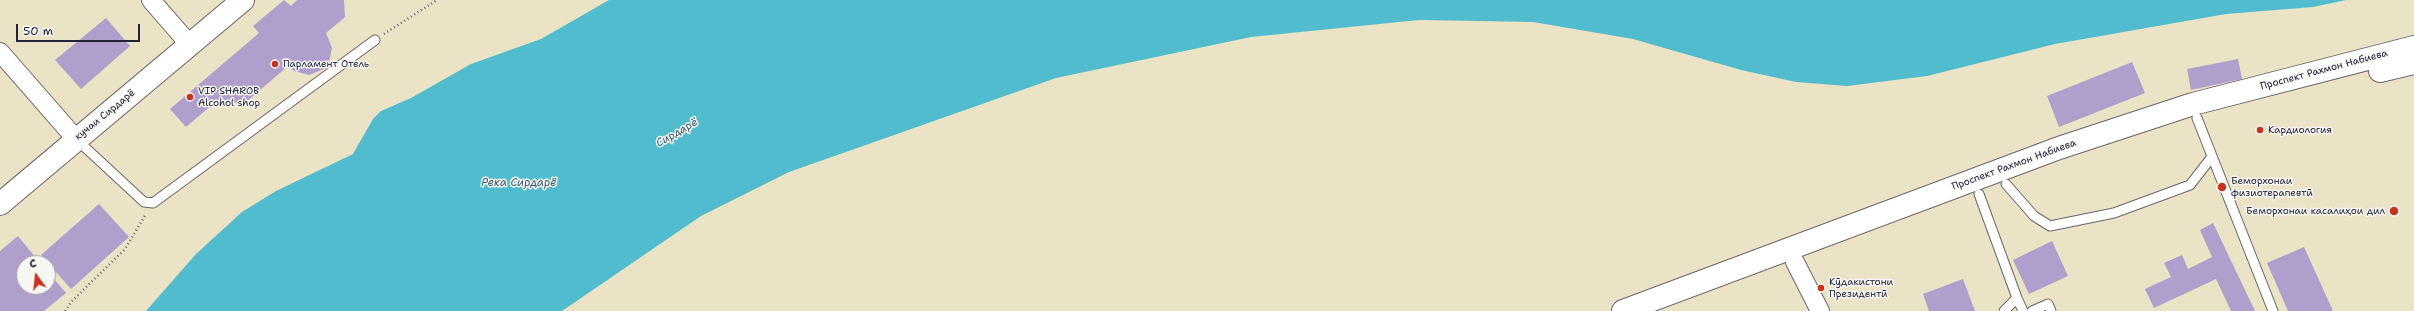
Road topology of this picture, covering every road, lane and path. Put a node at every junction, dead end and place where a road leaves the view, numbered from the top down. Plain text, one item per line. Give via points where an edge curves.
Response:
1 (151, 0) edge
2 (243, 0) edge
3 (437, 0) edge
4 (375, 40) joint
5 (190, 45) junction
6 (2414, 47) edge
7 (0, 52) edge
8 (2414, 63) edge
9 (2197, 118) junction
10 (76, 139) junction
11 (2212, 158) junction
12 (2006, 184) junction
13 (1978, 194) junction
14 (153, 202) junction
15 (0, 204) edge
16 (1795, 262) junction
17 (2017, 298) junction
18 (65, 311) edge
19 (1624, 311) edge
20 (1666, 311) edge
21 (1820, 311) edge
22 (2004, 311) edge
23 (2023, 311) edge
24 (2032, 311) edge
25 (2051, 311) edge
26 (2273, 311) edge

1 - 5 street
2 - 5 main road, кучаи Сирдарё
3 - 4 path
4 - 14 lane
5 - 10 main road, кучаи Сирдарё
6 - 19 main road, Проспект Рахмон Набиева via 2194,104 2059,148
7 - 10 street
8 - 9 main road, Проспект Рахмон Набиева
9 - 11 lane
9 - 12 main road, Проспект Рахмон Набиева via 2066,161
10 - 14 lane via 144,202
10 - 15 main road, кучаи Сирдарё
11 - 12 lane via 2190,185 2114,213 2050,226 2034,216
11 - 26 lane
12 - 13 main road, Проспект Рахмон Набиева
13 - 16 main road, Проспект Рахмон Набиева
13 - 17 lane
14 - 18 path via 125,248
16 - 20 main road, Проспект Рахмон Набиева
16 - 21 street
17 - 22 lane
17 - 23 lane
24 - 25 lane via 2048,304

